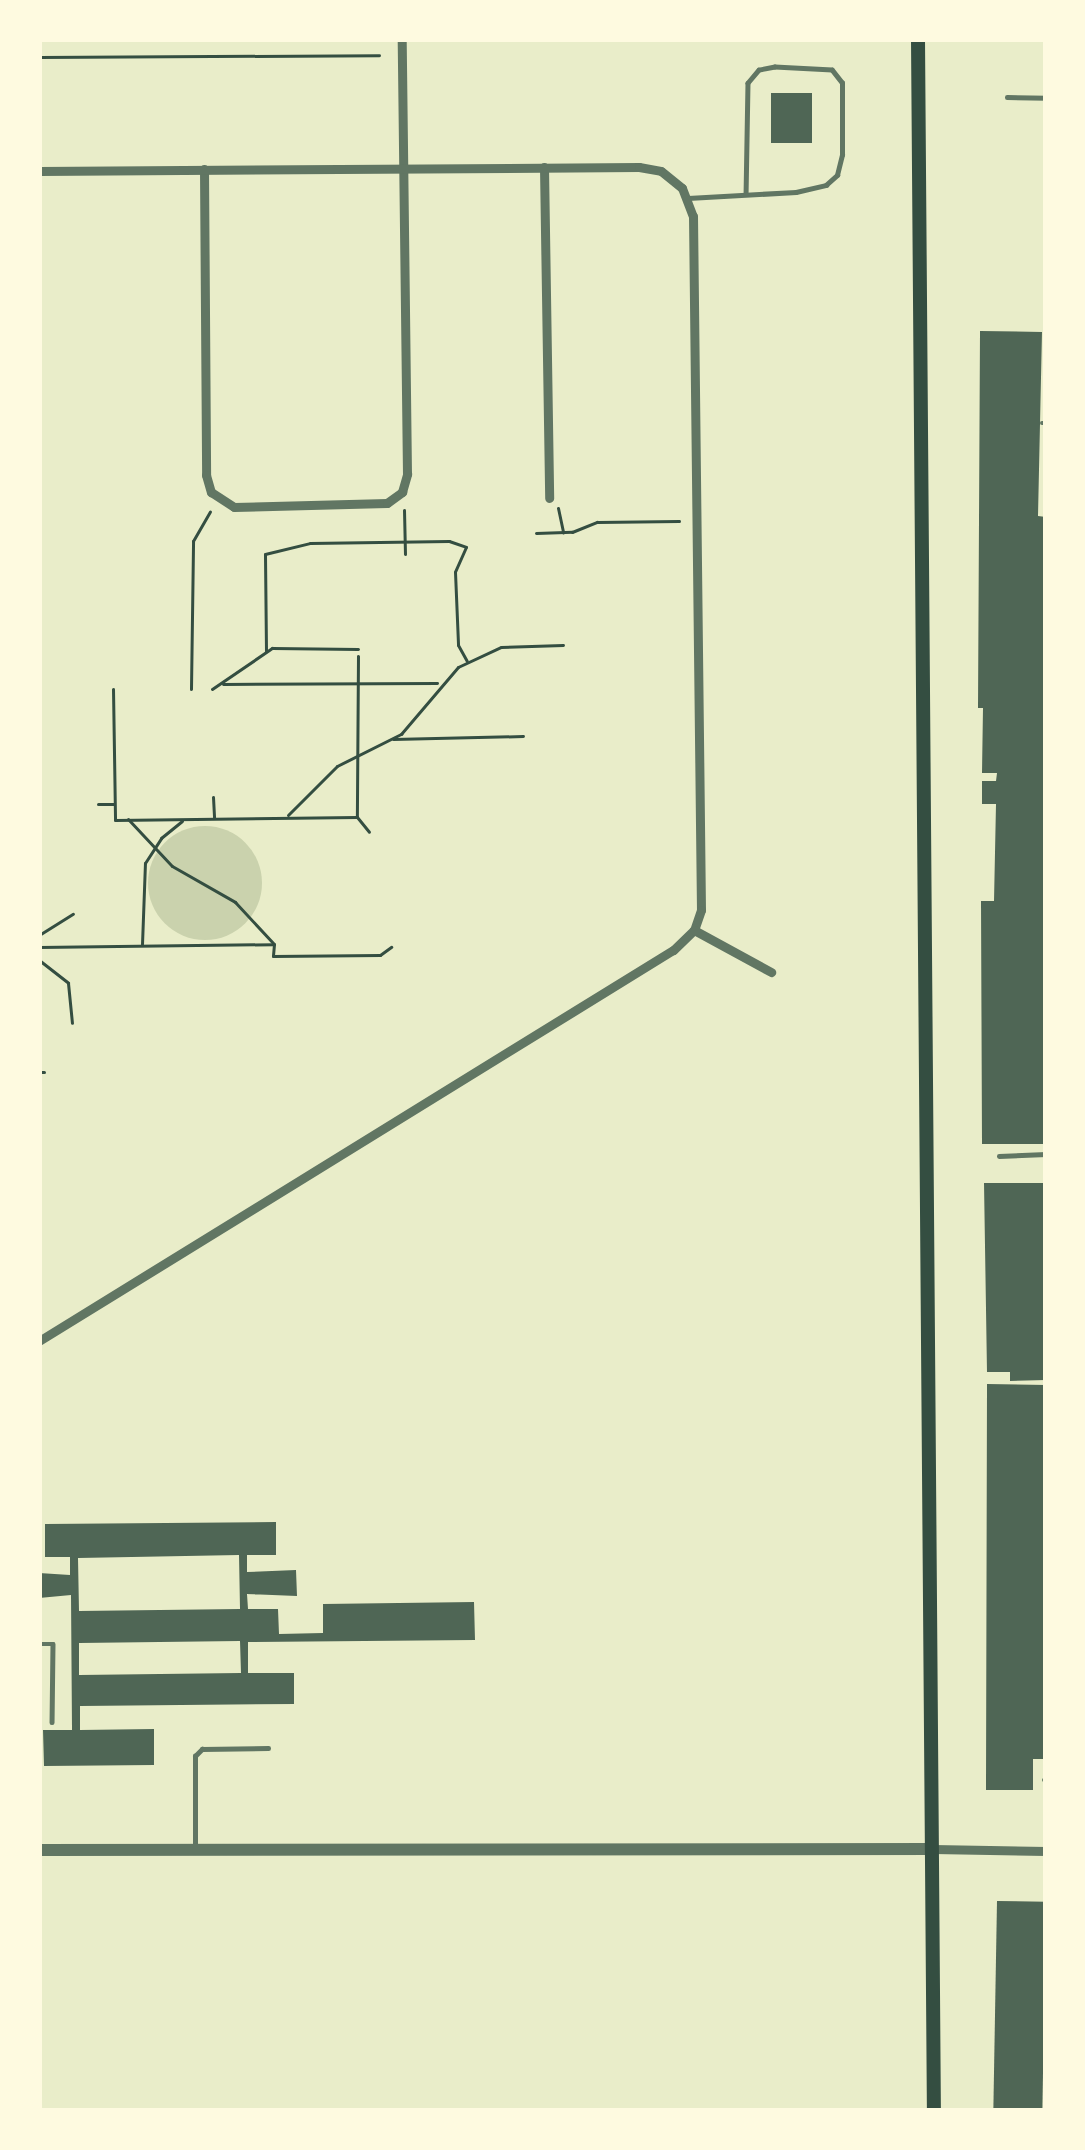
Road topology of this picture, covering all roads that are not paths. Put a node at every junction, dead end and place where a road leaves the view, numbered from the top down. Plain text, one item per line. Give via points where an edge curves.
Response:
1 (402, 39) edge
2 (918, 39) edge
3 (1007, 98) dead end
4 (1046, 98) edge
5 (544, 167) junction
6 (401, 168) junction
7 (204, 169) junction
8 (39, 170) edge
9 (746, 194) junction
10 (688, 198) junction
11 (554, 499) road end
12 (694, 930) junction
13 (771, 972) dead end
14 (1046, 1154) edge
15 (999, 1156) dead end
16 (39, 1341) edge
17 (39, 1644) edge
18 (52, 1722) dead end
19 (268, 1748) dead end
20 (933, 1849) junction
21 (39, 1850) edge
22 (195, 1850) junction
23 (1046, 1850) edge
24 (934, 2111) edge

1 - 6 street
2 - 20 main road
3 - 4 lane
5 - 6 street
5 - 10 street via 650,167
5 - 11 street
6 - 7 street
6 - 7 street via 402,492 379,505 235,507 217,499 206,476
7 - 8 street
9 - 9 lane via 815,189 836,175 842,83 832,70 775,67 748,83
9 - 10 lane
10 - 12 street via 700,863
12 - 13 street
12 - 16 street
14 - 15 lane
17 - 18 lane via 52,1644
19 - 22 lane via 202,1749 195,1756
20 - 22 street
20 - 23 street
20 - 24 main road
21 - 22 street

